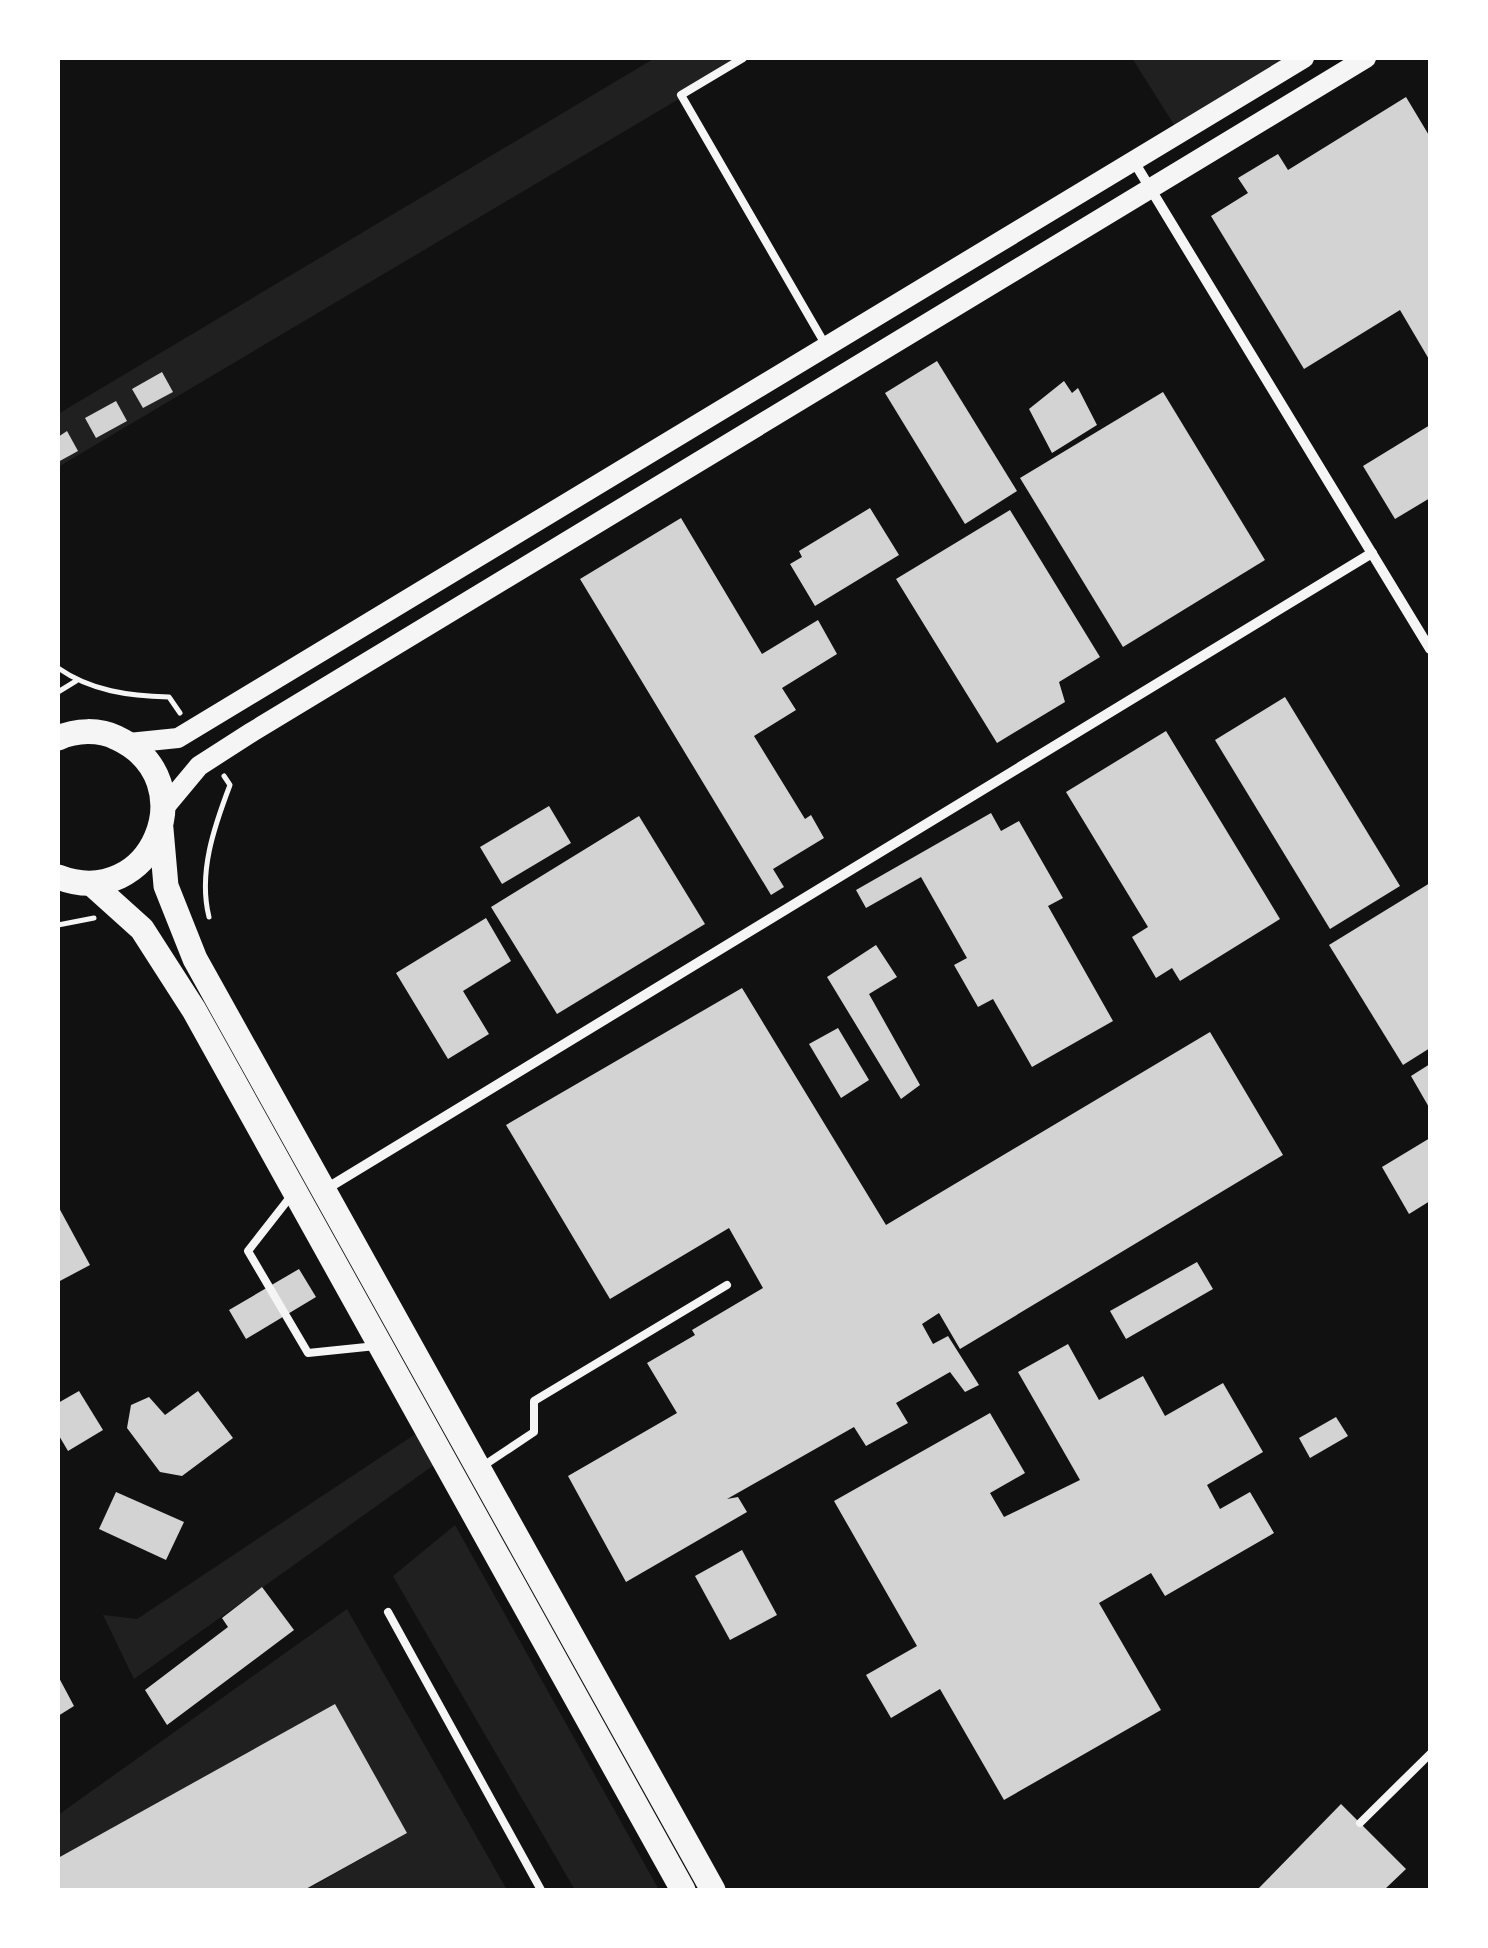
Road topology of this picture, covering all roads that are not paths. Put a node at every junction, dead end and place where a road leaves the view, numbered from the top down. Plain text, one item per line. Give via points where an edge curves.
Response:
1 (743, 58) edge
2 (1304, 58) edge
3 (1366, 58) edge
4 (1133, 160) junction
5 (1150, 188) junction
6 (826, 346) junction
7 (1372, 553) junction
8 (1430, 649) edge
9 (58, 715) edge
10 (87, 731) junction
11 (58, 738) edge
12 (129, 743) junction
13 (162, 818) junction
14 (70, 883) edge
15 (324, 1190) junction
16 (294, 1193) junction
17 (727, 1285) dead end
18 (378, 1346) junction
19 (479, 1468) junction
20 (388, 1612) dead end
21 (1430, 1754) edge
22 (1360, 1823) dead end
23 (541, 1890) edge
24 (683, 1890) edge
25 (713, 1890) edge

1 - 6 lane via 680,95
2 - 4 main road
3 - 5 main road
4 - 5 street
4 - 6 main road
5 - 7 street
5 - 13 main road via 212,758
6 - 12 main road via 178,738
7 - 8 street
7 - 15 street
9 - 10 main road
10 - 11 main road
10 - 12 main road
12 - 13 main road via 160,782
13 - 14 main road via 136,868
13 - 15 main road via 166,886 195,959
14 - 16 main road via 130,916 162,956
15 - 19 main road
16 - 18 main road
16 - 18 lane via 248,1251 308,1353
17 - 19 lane via 534,1401 534,1432
18 - 24 main road
19 - 25 main road
20 - 23 lane
21 - 22 lane

